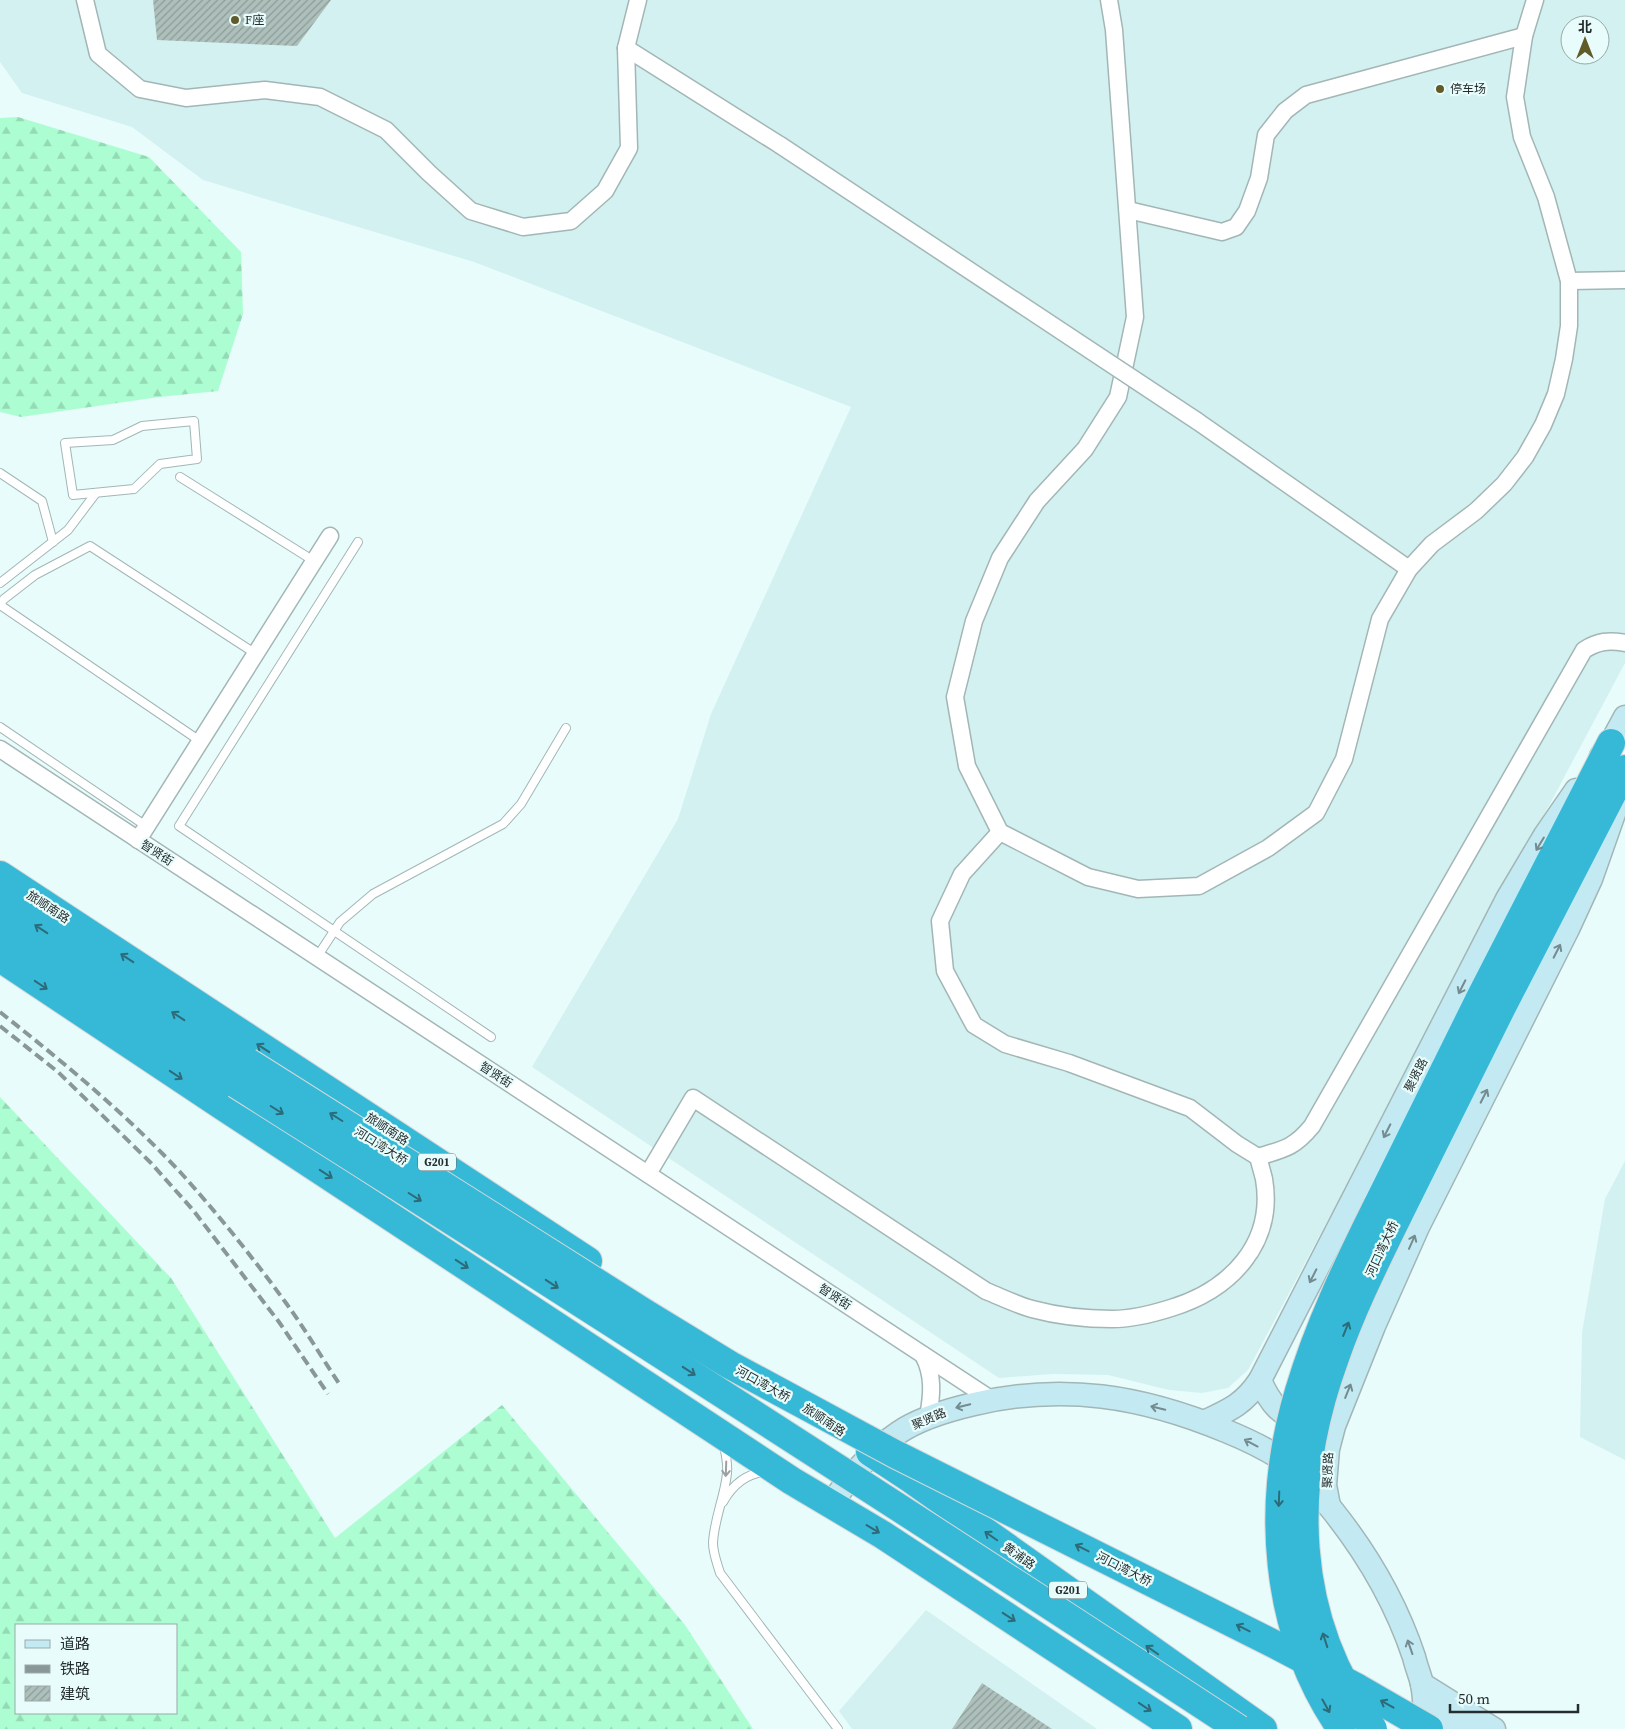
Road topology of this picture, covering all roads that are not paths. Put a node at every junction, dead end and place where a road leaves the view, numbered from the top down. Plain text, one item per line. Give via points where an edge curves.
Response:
1 (85, 0) edge
2 (638, 0) edge
3 (1109, 0) edge
4 (1535, 0) edge
5 (1524, 36) junction
6 (626, 48) junction
7 (1128, 210) junction
8 (1625, 280) edge
9 (1570, 281) junction
10 (0, 474) edge
11 (180, 477) dead end
12 (96, 493) junction
13 (330, 536) dead end
14 (53, 542) junction
15 (358, 542) dead end
16 (314, 562) junction
17 (1409, 569) junction
18 (0, 583) edge
19 (0, 605) edge
20 (1625, 643) edge
21 (256, 654) junction
22 (1625, 717) edge
23 (0, 727) edge
24 (566, 728) dead end
25 (200, 741) junction
26 (1611, 743) junction
27 (0, 750) edge
28 (1625, 769) edge
29 (1625, 778) edge
30 (1000, 832) junction
31 (142, 833) junction
32 (0, 875) edge
33 (0, 902) edge
34 (0, 930) edge
35 (335, 932) junction
36 (317, 957) junction
37 (0, 958) edge
38 (1491, 1001) junction
39 (491, 1037) dead end
40 (242, 1073) junction
41 (1258, 1156) junction
42 (648, 1174) junction
43 (1387, 1211) junction
44 (923, 1355) junction
45 (1260, 1380) junction
46 (992, 1400) junction
47 (928, 1417) junction
48 (1204, 1422) junction
49 (1334, 1426) junction
50 (714, 1429) junction
51 (872, 1453) junction
52 (780, 1473) junction
53 (831, 1504) junction
54 (1329, 1506) junction
55 (719, 1511) junction
56 (1425, 1712) edge
57 (838, 1729) edge
58 (1178, 1729) edge
59 (1239, 1729) edge
60 (1263, 1729) edge
61 (1341, 1729) edge
62 (1373, 1729) edge
63 (1463, 1729) edge
64 (1494, 1729) edge

1 - 6 street via 98,54 140,89 186,98 265,90 320,97 386,130 471,211 524,226 571,221 606,191 629,148
2 - 6 street
3 - 7 street
4 - 5 street
5 - 7 street via 1306,95 1285,112 1266,135 1259,178 1247,211 1236,226 1222,232
5 - 9 street via 1515,97 1520,129 1546,197
6 - 17 street, bridge via 780,144 1197,421
7 - 30 street via 1135,317 1118,397 1085,449 1037,501 1000,558 974,621 954,697 967,766
8 - 9 street
9 - 17 street via 1564,359 1556,394 1543,425 1525,457 1504,484 1476,511 1432,544
10 - 14 lane via 42,501
11 - 16 lane
12 - 12 lane via 134,488 160,464 197,460 194,421 142,426 113,440 66,443 73,495
12 - 14 lane via 68,530
13 - 16 street
14 - 18 lane
15 - 35 lane via 179,826
16 - 21 street
17 - 30 street via 1380,619 1344,758 1316,813 1268,848 1199,886 1138,888 1088,877
19 - 21 lane via 35,575 90,546
19 - 25 lane
20 - 41 street via 1607,641 1584,650 1312,1126 1302,1139 1288,1148
21 - 25 street
22 - 26 main road, 聚贤路
23 - 31 lane
24 - 35 lane via 521,804 503,824 372,894 340,922
25 - 31 street
26 - 38 highway
26 -> 45 main road, 聚贤路 via 1545,835 1507,899
27 - 31 street, 智贤街
28 - 38 highway
49 -> 29 main road, 聚贤路 via 1418,1228 1591,879
30 - 41 street via 962,874 940,921 945,971 974,1025 1005,1044 1069,1063 1190,1108
31 - 36 street, 智贤街
51 -> 32 highway, 旅顺南路 / G201 via 597,1267
40 -> 33 highway
34 - 40 highway
35 - 36 lane
35 - 39 lane
36 - 42 street, 智贤街
37 -> 50 highway
38 - 43 highway, 河口湾大桥
56 -> 40 highway, 河口湾大桥, bridge via 1374,1698 1276,1645 895,1454 730,1365
40 -> 59 highway, 河口湾大桥, bridge via 660,1352
41 - 42 street via 1264,1179 1262,1226 1254,1247 1240,1268 1218,1287 1185,1304 1151,1314 1113,1319 1072,1317 1032,1309 986,1291 693,1098
42 - 44 street, 智贤街
43 -> 61 highway, 河口湾大桥, bridge via 1338,1286 1311,1353 1290,1424 1280,1488 1280,1554 1292,1622 1316,1687
62 -> 43 highway, 河口湾大桥, bridge via 1343,1682 1326,1646 1308,1575 1304,1509 1313,1434 1334,1360 1361,1292
44 - 46 street, 智贤街
44 - 47 street via 931,1377
45 - 48 main road, 聚贤路 via 1250,1395 1233,1409
45 - 49 main road via 1267,1397 1295,1420
46 -> 47 main road, 聚贤路
48 -> 46 main road, 聚贤路 via 1121,1398 1033,1394
47 - 51 main road, 聚贤路 via 899,1432
54 -> 48 main road, 聚贤路 via 1312,1484 1289,1465 1249,1441
49 - 54 main road, 聚贤路 via 1325,1469
50 - 52 highway
50 -> 55 lane via 723,1443 727,1459
51 - 53 main road, 聚贤路
60 -> 51 highway, 黄浦路 / G201
52 - 53 highway
52 - 55 lane via 762,1472 737,1483
53 -> 58 highway via 892,1540
56 -> 54 main road, 聚贤路 via 1409,1643 1388,1594 1354,1538
55 - 57 lane via 713,1544 720,1573
56 - 63 main road
56 - 64 main road

